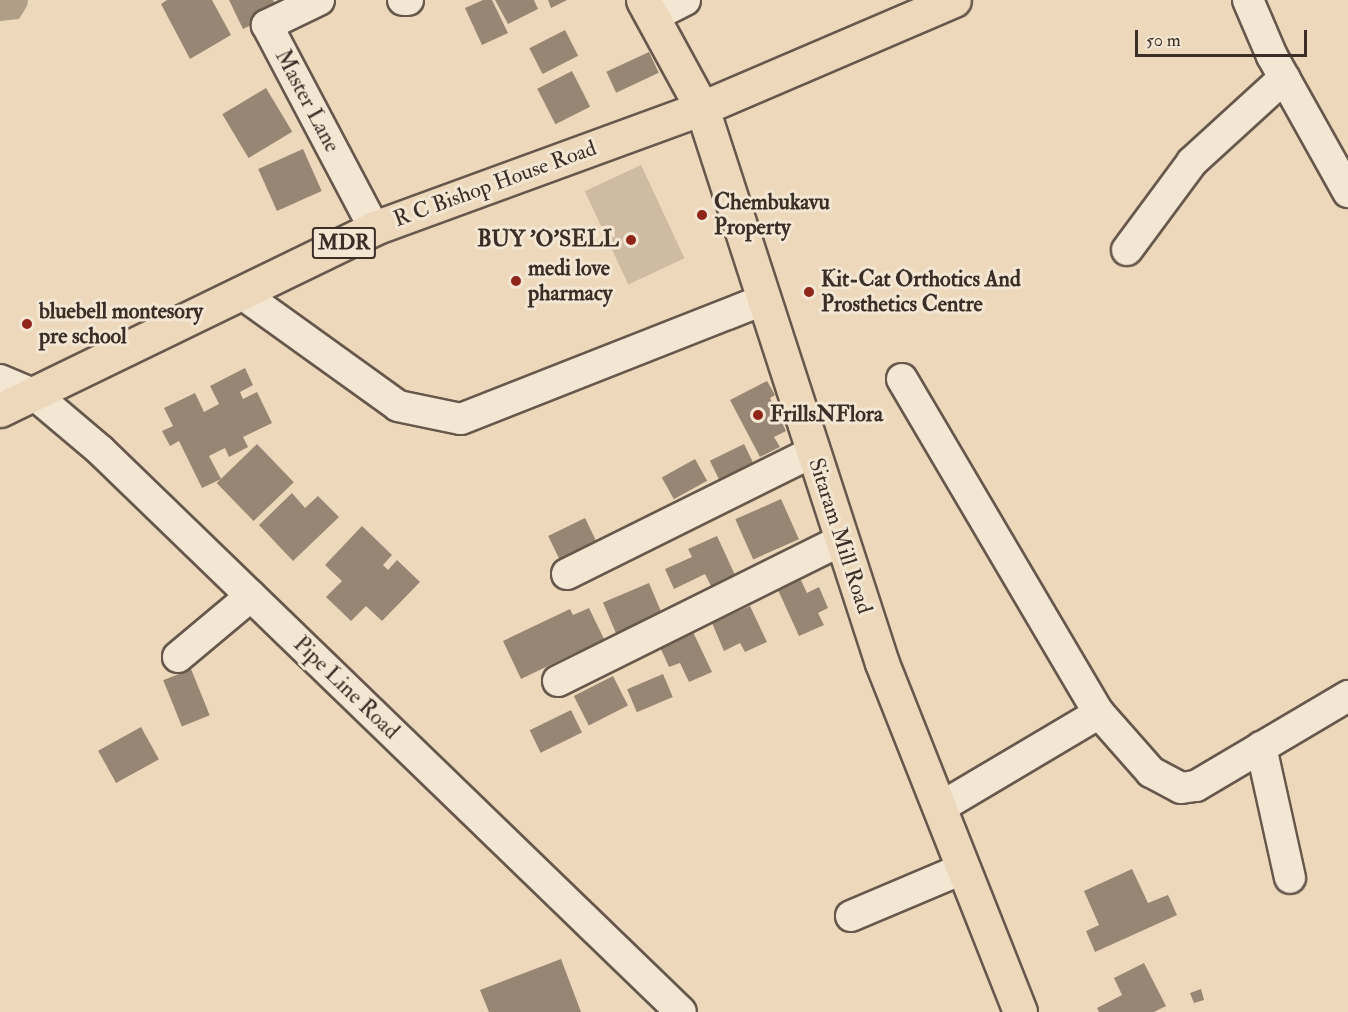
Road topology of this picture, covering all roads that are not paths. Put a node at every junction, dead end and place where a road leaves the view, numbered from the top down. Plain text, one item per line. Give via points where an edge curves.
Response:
1 (319, 0) edge
2 (403, 0) edge
3 (408, 0) edge
4 (685, 0) edge
5 (954, 0) edge
6 (1248, 0) edge
7 (647, 9) edge
8 (1284, 78) junction
9 (702, 108) junction
10 (1348, 192) edge
11 (374, 228) junction
12 (1127, 250) dead end
13 (241, 293) junction
14 (763, 300) junction
15 (902, 379) dead end
16 (0, 381) edge
17 (35, 395) junction
18 (0, 411) edge
19 (813, 452) junction
20 (842, 540) junction
21 (567, 574) dead end
22 (251, 596) junction
23 (178, 657) dead end
24 (558, 681) dead end
25 (1348, 696) edge
26 (1099, 713) junction
27 (1261, 747) junction
28 (941, 807) junction
29 (962, 869) junction
30 (1290, 878) dead end
31 (851, 916) dead end
32 (681, 1012) edge
33 (1020, 1012) edge

1 - 11 street, Master Lane via 267,25
2 - 3 street
4 - 7 street
5 - 9 main road
6 - 8 street
7 - 9 main road, Sitaram Mill Road
8 - 10 street
8 - 12 street via 1192,162
9 - 11 main road, R C Bishop House Road / MDR
9 - 14 main road, Sitaram Mill Road
11 - 13 main road, R C Bishop House Road / MDR
13 - 14 street via 399,406 461,419
13 - 17 main road, R C Bishop House Road / MDR
14 - 19 main road, Sitaram Mill Road
15 - 26 street
16 - 17 street, Pipe Line Road
17 - 18 main road, R C Bishop House Road / MDR
17 - 22 street, Pipe Line Road via 100,450
19 - 20 main road, Sitaram Mill Road
19 - 21 street
20 - 24 street
20 - 28 main road, Sitaram Mill Road via 882,663
22 - 23 street
22 - 32 street, Pipe Line Road
25 - 27 street
26 - 27 street via 1151,772 1181,788 1196,786
26 - 28 street
27 - 30 street
28 - 29 main road, Sitaram Mill Road
29 - 31 street
29 - 33 main road, Sitaram Mill Road

